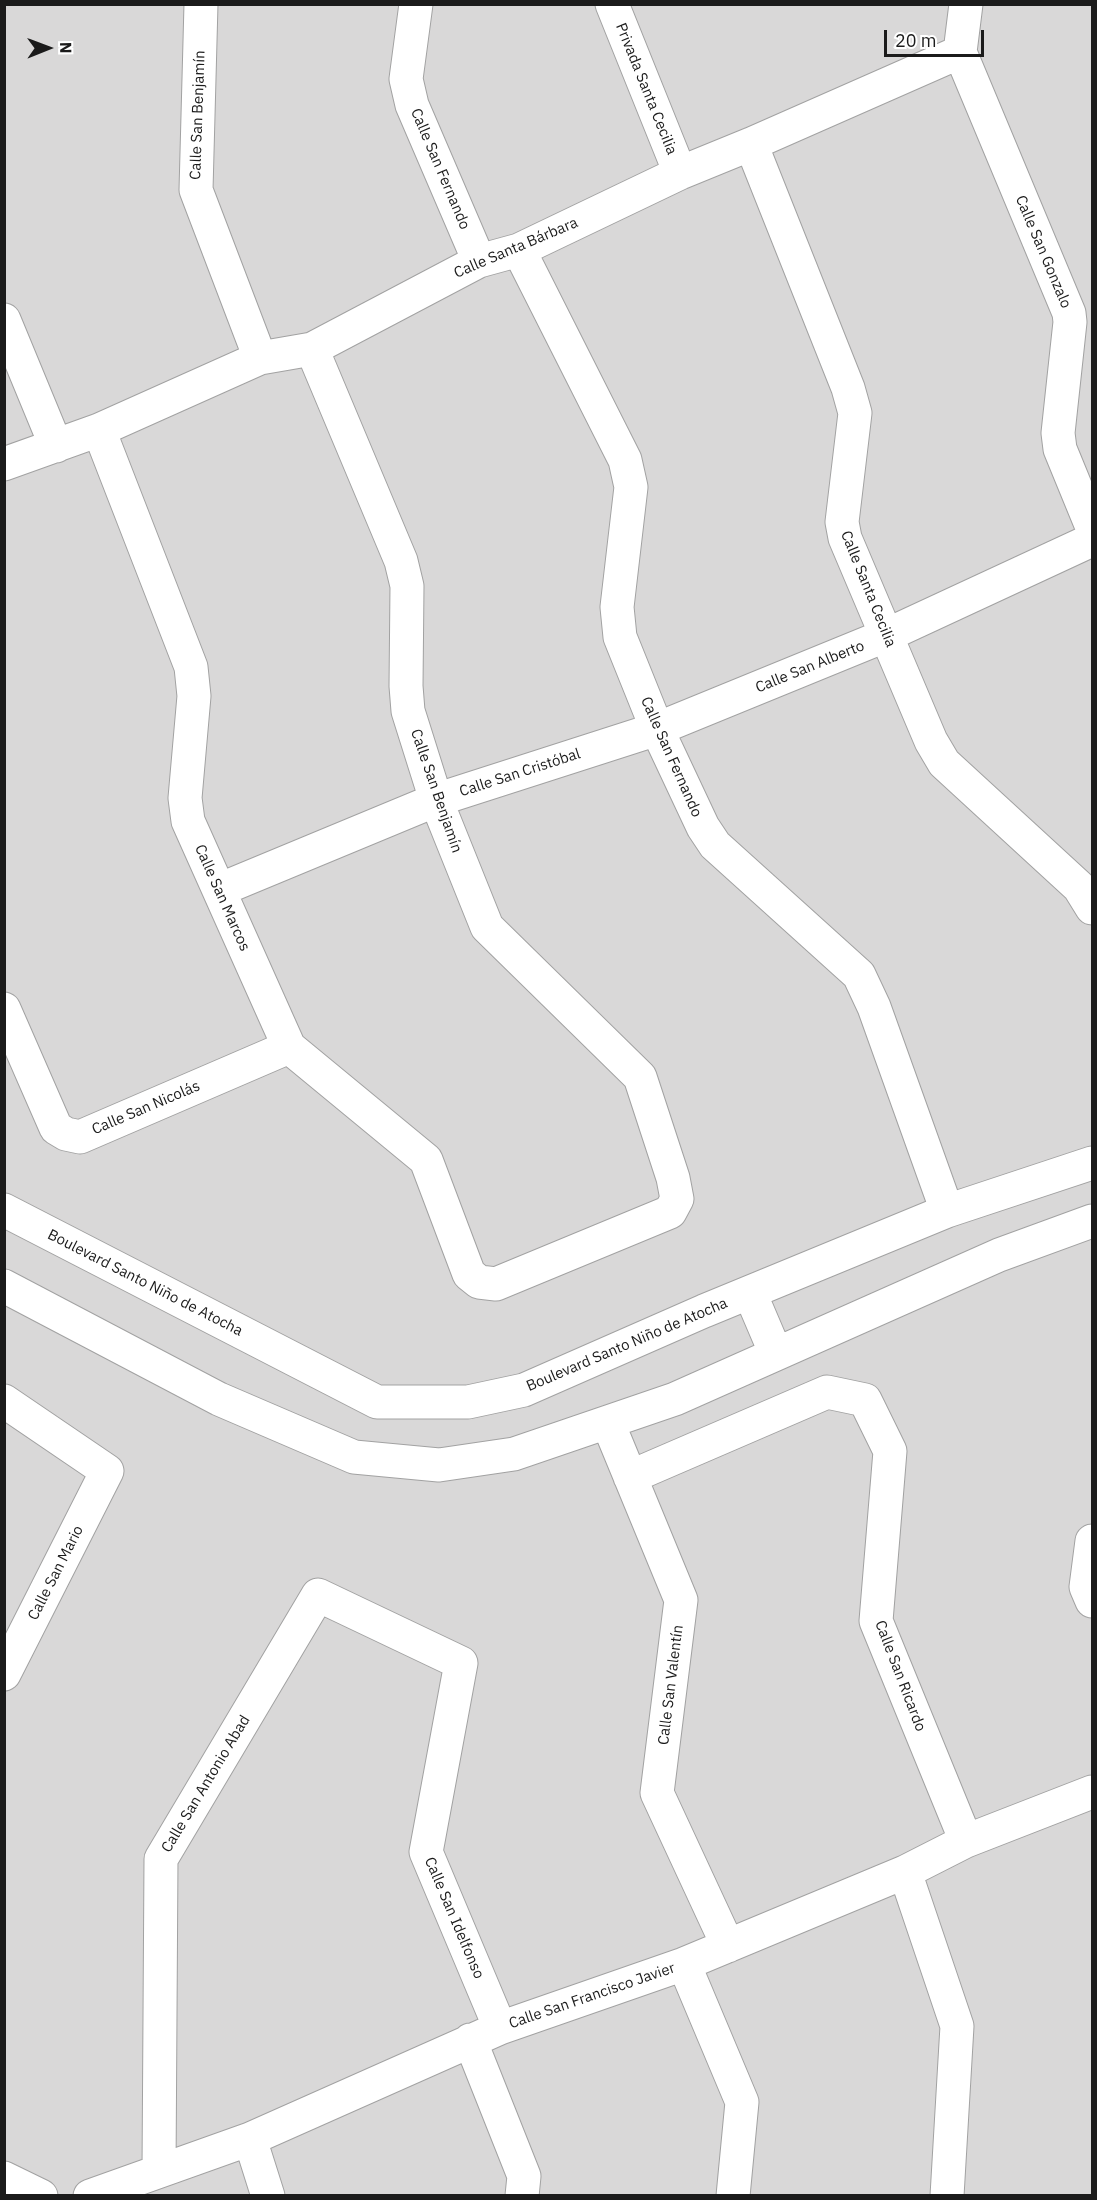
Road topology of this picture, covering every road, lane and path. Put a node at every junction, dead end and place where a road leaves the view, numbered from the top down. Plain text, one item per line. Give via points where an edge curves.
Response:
1 (201, 4) edge
2 (416, 4) edge
3 (612, 4) edge
4 (966, 4) edge
5 (960, 52) junction
6 (751, 144) junction
7 (680, 173) junction
8 (519, 250) junction
9 (479, 261) junction
10 (4, 320) edge
11 (312, 349) junction
12 (260, 358) junction
13 (99, 430) junction
14 (56, 446) junction
15 (4, 464) edge
16 (1092, 527) edge
17 (1092, 540) edge
18 (887, 635) junction
19 (657, 729) junction
20 (436, 800) junction
21 (219, 890) junction
22 (1092, 908) edge
23 (4, 1009) edge
24 (289, 1047) junction
25 (1092, 1163) edge
26 (4, 1210) edge
27 (947, 1211) junction
28 (1092, 1221) edge
29 (496, 1284) joint
30 (4, 1286) edge
31 (750, 1293) junction
32 (776, 1354) junction
33 (4, 1401) edge
34 (608, 1423) junction
35 (630, 1477) junction
36 (1092, 1541) edge
37 (1092, 1601) edge
38 (461, 1663) joint
39 (4, 1674) edge
40 (1092, 1792) edge
41 (966, 1841) junction
42 (905, 1872) junction
43 (728, 1946) junction
44 (684, 1964) junction
45 (500, 2028) junction
46 (470, 2040) junction
47 (250, 2139) junction
48 (159, 2171) junction
49 (4, 2178) edge
50 (41, 2196) edge
51 (90, 2196) edge
52 (268, 2196) edge
53 (522, 2196) edge
54 (733, 2196) edge
55 (947, 2196) edge

1 - 12 street, Calle San Benjamín via 196,190
2 - 9 street, Calle San Fernando via 406,79 412,105
3 - 7 street, Privada Santa Cecilia
4 - 5 street
5 - 6 street, Calle Santa Bárbara
5 - 16 street, Calle San Gonzalo via 1069,313 1058,433 1060,450
6 - 7 street, Calle Santa Bárbara
6 - 18 street, Calle Santa Cecilia via 855,413 842,522 845,538
7 - 8 street, Calle Santa Bárbara
8 - 9 street, Calle Santa Bárbara
8 - 19 street, Calle San Fernando via 625,460 631,487 617,606 621,637
9 - 11 street, Calle Santa Bárbara
10 - 14 street
11 - 12 street, Calle Santa Bárbara
11 - 20 street, Calle San Benjamín via 401,561 407,586 408,711
12 - 13 street, Calle Santa Bárbara
13 - 14 street, Calle Santa Bárbara
13 - 21 street, Calle San Marcos via 191,667 194,696 185,798 188,821
14 - 15 street, Calle Santa Bárbara
17 - 18 street, Calle San Alberto
18 - 19 street, Calle San Alberto
18 - 22 street, Calle Santa Cecilia via 930,741 944,763 1079,887
19 - 20 street, Calle San Cristóbal
19 - 27 street, Calle San Fernando via 715,845 859,975
20 - 21 street, Calle San Cristóbal
20 - 29 street, Calle San Benjamín via 487,927 640,1077 677,1199 670,1212
21 - 24 street, Calle San Marcos
23 - 24 street, Calle San Nicolás via 56,1128 80,1137
24 - 29 street, Calle San Marcos via 426,1160 470,1274 479,1282
25 - 27 street, Boulevard Santo Niño de Atocha
26 - 31 street, Boulevard Santo Niño de Atocha via 377,1402 468,1402 524,1390
27 - 31 street, Boulevard Santo Niño de Atocha
28 - 32 street via 999,1255
30 - 34 street via 219,1399 354,1457 439,1465 514,1454
31 - 32 street
32 - 34 street via 675,1399
33 - 39 street, Calle San Mario via 107,1471
34 - 35 street, Calle San Valentín
35 - 41 street, Calle San Ricardo via 828,1392 865,1400 890,1451 876,1622
35 - 43 street, Calle San Valentín via 681,1600 657,1793
36 - 37 street via 1086,1587
38 - 45 street, Calle San Idelfonso via 426,1852
38 - 48 street, Calle San Antonio Abad via 318,1594 161,1859
40 - 41 street, Calle San Francisco Javier
41 - 42 street, Calle San Francisco Javier
42 - 43 street, Calle San Francisco Javier
42 - 55 street via 957,2026
43 - 44 street, Calle San Francisco Javier
44 - 45 street, Calle San Francisco Javier
44 - 54 street via 742,2102
45 - 46 street, Calle San Francisco Javier
46 - 47 street, Calle San Francisco Javier
46 - 53 street via 524,2176
47 - 48 street, Calle San Francisco Javier
47 - 52 street
48 - 51 street, Calle San Francisco Javier
49 - 50 street

